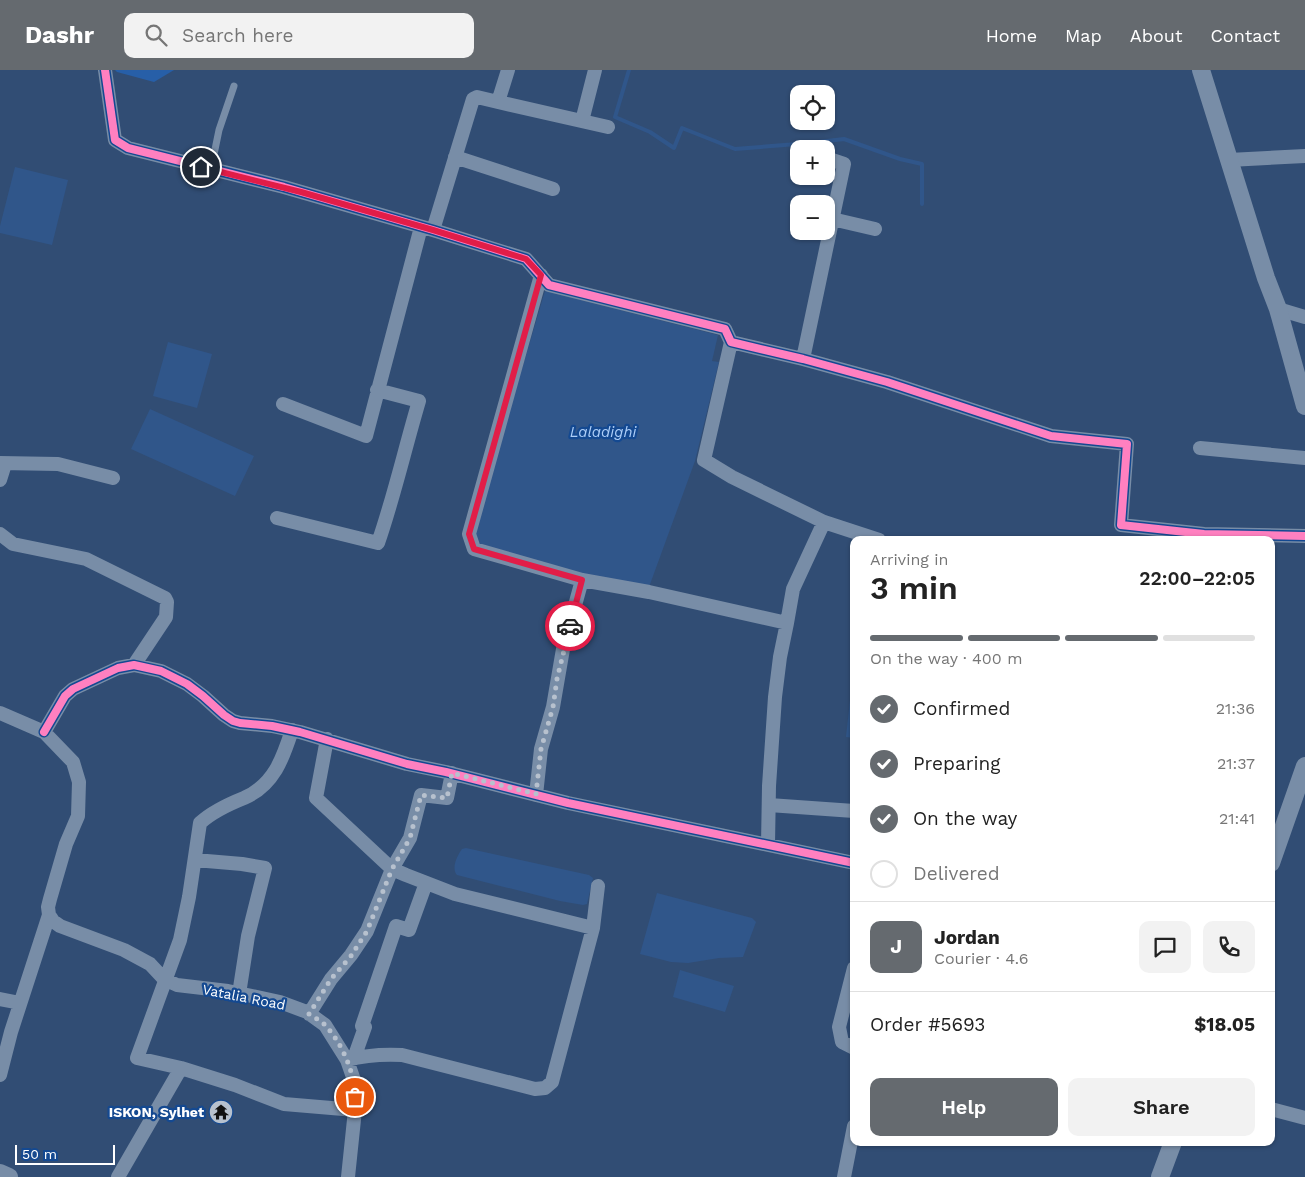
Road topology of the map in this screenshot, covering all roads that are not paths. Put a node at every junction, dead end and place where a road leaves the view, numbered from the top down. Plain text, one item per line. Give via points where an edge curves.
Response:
1 (105, 70) edge
2 (508, 70) edge
3 (595, 70) edge
4 (1201, 70) edge
5 (234, 86) dead end
6 (498, 102) junction
7 (582, 121) junction
8 (608, 127) dead end
9 (1305, 156) edge
10 (455, 157) junction
11 (1229, 160) junction
12 (835, 161) edge
13 (211, 169) junction
14 (553, 189) dead end
15 (835, 205) edge
16 (835, 220) edge
17 (427, 228) junction
18 (876, 229) dead end
19 (828, 240) edge
20 (541, 275) junction
21 (1278, 309) junction
22 (1305, 317) edge
23 (731, 342) junction
24 (802, 359) junction
25 (377, 390) junction
26 (283, 404) dead end
27 (1305, 406) edge
28 (1200, 448) dead end
29 (1305, 458) edge
30 (3, 464) edge
31 (113, 478) dead end
32 (0, 480) edge
33 (277, 518) dead end
34 (824, 522) junction
35 (0, 534) edge
36 (867, 536) edge
37 (1305, 536) edge
38 (582, 580) junction
39 (787, 624) junction
40 (134, 665) junction
41 (0, 713) edge
42 (292, 730) junction
43 (44, 732) junction
44 (328, 739) junction
45 (1305, 766) edge
46 (452, 773) junction
47 (536, 794) junction
48 (769, 805) junction
49 (850, 811) edge
50 (768, 844) junction
51 (1275, 851) edge
52 (195, 860) junction
53 (850, 862) edge
54 (392, 869) junction
55 (426, 883) junction
56 (598, 886) dead end
57 (48, 916) junction
58 (593, 928) junction
59 (164, 979) junction
60 (850, 984) edge
61 (239, 994) junction
62 (0, 999) edge
63 (20, 1003) junction
64 (309, 1014) junction
65 (850, 1046) edge
66 (350, 1059) junction
67 (181, 1068) junction
68 (0, 1075) edge
69 (355, 1110) junction
70 (1275, 1110) edge
71 (1305, 1118) edge
72 (850, 1146) edge
73 (1172, 1146) edge
74 (0, 1173) edge
75 (9, 1177) edge
76 (118, 1177) edge
77 (348, 1177) edge
78 (844, 1177) edge
79 (1160, 1177) edge

1 - 13 street via 115,140 128,148
2 - 6 street
3 - 7 street
4 - 11 street
5 - 13 lane
6 - 7 street
6 - 10 street via 473,99
7 - 8 street
9 - 11 street
10 - 14 street
10 - 17 street
11 - 21 street
12 - 15 street via 844,164
13 - 17 street
16 - 18 street
17 - 20 street via 526,259
17 - 25 street
19 - 24 street
20 - 23 street via 549,284 725,329
20 - 38 street via 469,534 474,549
21 - 22 street
21 - 27 street
23 - 24 street
23 - 34 street via 704,460
24 - 37 street via 887,382 1051,436 1127,444 1121,525 1204,534
25 - 26 street via 366,436
25 - 33 street via 419,401 392,504 378,543
28 - 29 street
30 - 31 street via 58,464
30 - 32 street
34 - 36 street
34 - 39 street via 793,589
35 - 40 street via 13,544 86,559 165,598 166,617
38 - 39 street
38 - 47 street via 541,749
39 - 48 street via 775,697
40 - 42 street via 161,671 186,684 233,721
40 - 43 street via 118,668 74,689 66,696
41 - 43 street
42 - 44 street
42 - 52 street via 282,761 266,784 200,823
43 - 57 street via 73,762 79,782 78,816 66,844
44 - 46 street via 407,764
44 - 54 street via 316,798
45 - 51 street
46 - 47 street
46 - 54 street via 447,798 421,795 410,838
47 - 50 street
48 - 49 street
48 - 50 street
50 - 53 street
52 - 59 street via 180,940
52 - 61 street via 265,868 248,936
54 - 55 street
54 - 64 street via 367,931
55 - 58 street via 455,894
55 - 66 street via 409,930 396,926 362,1026 365,1027
56 - 58 street
57 - 59 street, Vatalia Road via 60,926 124,950 150,964
57 - 63 street
58 - 66 street via 552,1082 545,1088 535,1089 402,1055 381,1054
59 - 61 street, Vatalia Road
59 - 67 street via 137,1058
60 - 65 street via 839,1027 842,1042
61 - 64 street, Vatalia Road via 280,1002
62 - 63 street
63 - 68 street
64 - 66 street, Vatalia Road via 325,1025
66 - 69 street, Vatalia Road via 355,1083
67 - 69 street via 284,1104
67 - 76 street
69 - 77 street, Vatalia Road
70 - 71 street
72 - 78 street
73 - 79 street
74 - 75 street

